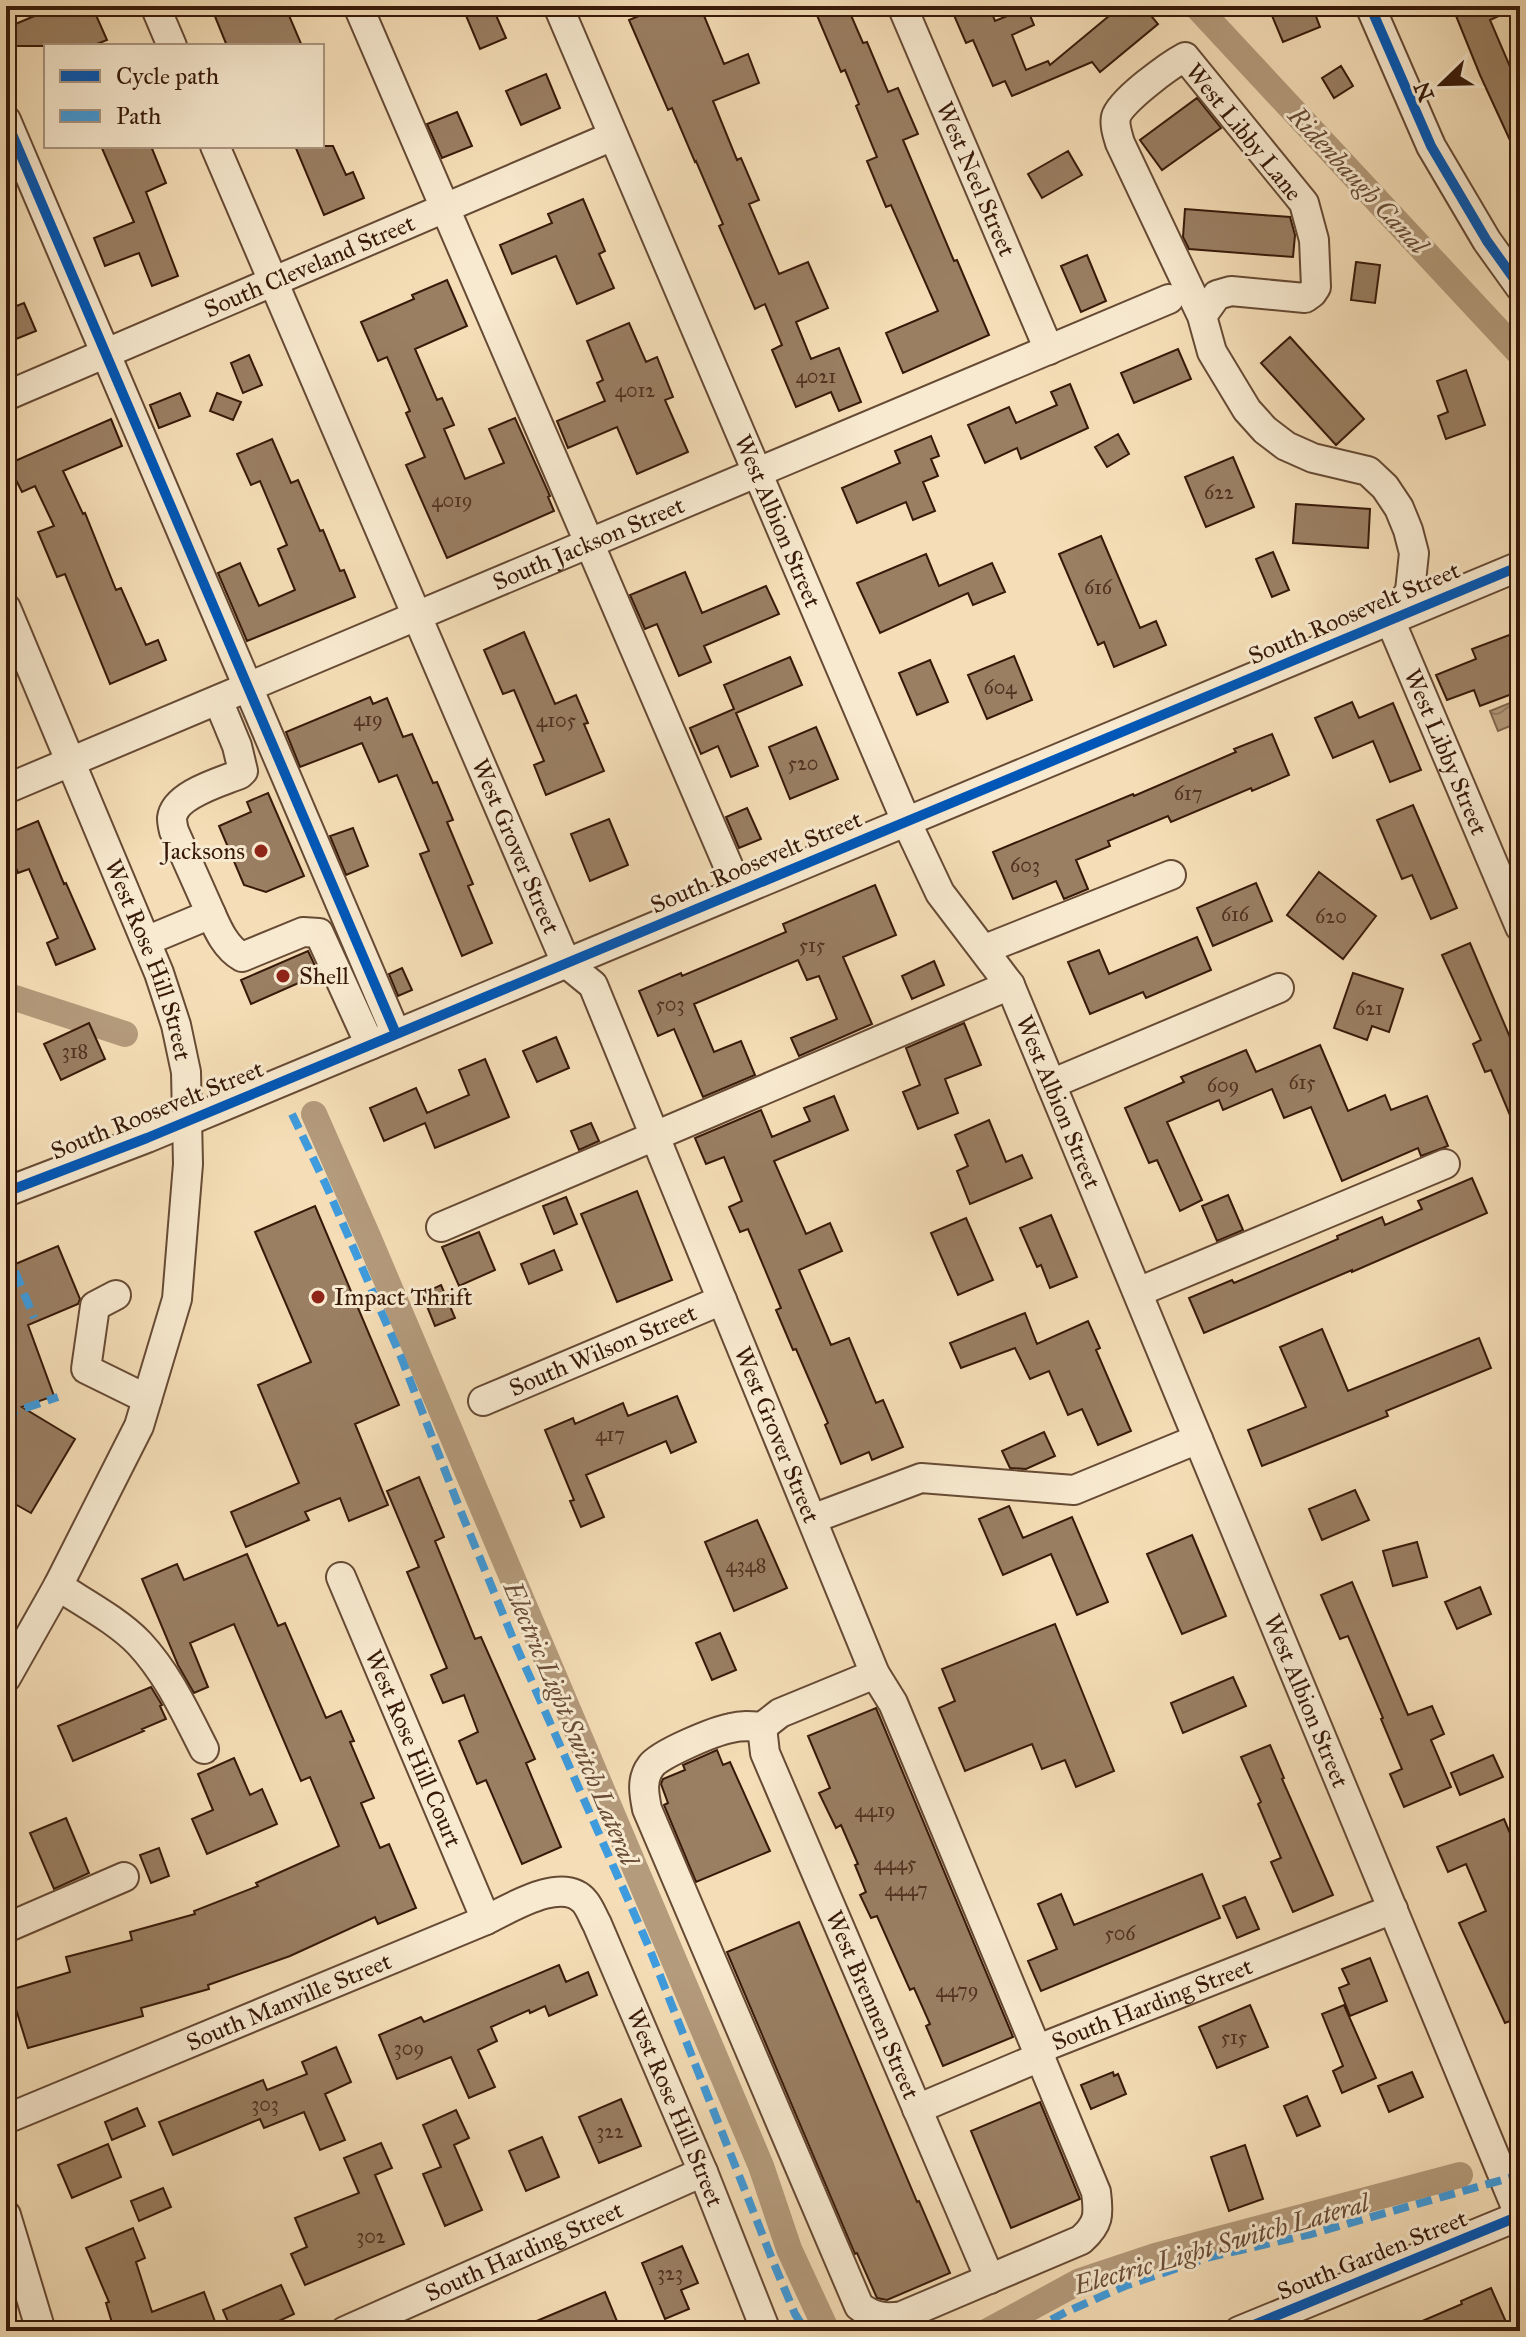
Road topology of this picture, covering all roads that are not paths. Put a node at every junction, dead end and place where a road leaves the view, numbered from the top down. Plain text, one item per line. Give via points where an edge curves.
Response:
1 (155, 6) edge
2 (358, 6) edge
3 (558, 6) edge
4 (902, 6) edge
5 (1370, 6) edge
6 (171, 44) edge
7 (6, 120) edge
8 (613, 136) junction
9 (216, 148) edge
10 (445, 208) junction
11 (273, 282) junction
12 (1520, 287) edge
13 (1169, 299) dead end
14 (1202, 316) junction
15 (1049, 350) junction
16 (106, 353) junction
17 (6, 396) edge
18 (757, 473) junction
19 (589, 544) junction
20 (1520, 566) edge
21 (6, 608) edge
22 (417, 616) junction
23 (1390, 620) junction
24 (248, 687) junction
25 (218, 700) junction
26 (71, 762) junction
27 (6, 789) edge
28 (906, 821) junction
29 (1171, 875) dead end
30 (739, 891) junction
31 (211, 914) junction
32 (1520, 927) edge
33 (146, 941) junction
34 (985, 949) junction
35 (566, 963) junction
36 (1010, 985) junction
37 (1279, 988) dead end
38 (396, 1034) junction
39 (370, 1045) junction
40 (1051, 1084) junction
41 (187, 1121) junction
42 (655, 1136) junction
43 (1445, 1164) dead end
44 (6, 1192) edge
45 (441, 1227) dead end
46 (1138, 1292) junction
47 (116, 1295) dead end
48 (722, 1300) junction
49 (147, 1399) junction
50 (483, 1401) dead end
51 (1198, 1439) junction
52 (812, 1519) junction
53 (341, 1577) dead end
54 (58, 1586) junction
55 (875, 1674) junction
56 (6, 1678) edge
57 (762, 1727) junction
58 (204, 1749) dead end
59 (124, 1877) dead end
60 (574, 1893) joint
61 (1393, 1909) junction
62 (486, 1920) junction
63 (6, 1928) edge
64 (1040, 2057) junction
65 (917, 2109) junction
66 (6, 2119) edge
67 (703, 2172) junction
68 (6, 2215) edge
69 (1520, 2217) edge
70 (990, 2279) junction
71 (41, 2331) edge
72 (345, 2331) edge
73 (766, 2331) edge
74 (1239, 2331) edge

1 - 6 street
2 - 10 street
3 - 8 street, West Albion Street
4 - 15 street, West Neel Street
5 - 12 street via 1431,146
7 - 16 street
8 - 10 street, South Cleveland Street
8 - 18 street, West Albion Street
9 - 11 street, West Grover Street
10 - 11 street, South Cleveland Street
10 - 19 street
11 - 16 street, South Cleveland Street
11 - 22 street, West Grover Street
13 - 15 street, South Jackson Street
14 - 14 street, West Libby Lane via 1120,143 1115,119 1134,96 1185,57 1304,203 1314,240 1316,287 1305,298 1231,291 1217,295
14 - 23 street, West Libby Lane via 1212,352 1265,430 1313,458 1368,471 1399,508 1414,553 1410,591
15 - 18 street, South Jackson Street
16 - 17 street, South Cleveland Street
16 - 24 street
18 - 19 street, South Jackson Street
18 - 28 street, West Albion Street
19 - 22 street, South Jackson Street
19 - 30 street
20 - 23 street, South Roosevelt Street
21 - 26 street, West Rose Hill Street
22 - 24 street, South Jackson Street
22 - 35 street, West Grover Street
23 - 28 street, South Roosevelt Street
23 - 32 street, West Libby Street
24 - 25 street, South Jackson Street
24 - 38 street
25 - 26 street, South Jackson Street
25 - 31 street via 243,771 193,793 172,816
26 - 27 street, South Jackson Street
26 - 33 street, West Rose Hill Street
28 - 30 street, South Roosevelt Street
28 - 34 street, West Albion Street via 940,893
29 - 34 street
30 - 35 street, South Roosevelt Street
31 - 33 street
31 - 39 street via 233,952 242,957 303,932 319,933
33 - 41 street, West Rose Hill Street via 176,1025 186,1072
34 - 36 street, West Albion Street
35 - 38 street, South Roosevelt Street
35 - 42 street, West Grover Street via 593,985
36 - 40 street, West Albion Street
36 - 42 street
37 - 40 street
38 - 39 street, South Roosevelt Street
39 - 41 street, South Roosevelt Street
40 - 46 street, West Albion Street
41 - 44 street, South Roosevelt Street
41 - 49 street, West Rose Hill Street via 177,1299
42 - 45 street
42 - 48 street, West Grover Street
43 - 46 street
46 - 51 street, West Albion Street
47 - 49 street via 95,1306 86,1369
48 - 50 street, South Wilson Street
48 - 52 street, West Grover Street
49 - 54 street, West Rose Hill Street via 139,1426
51 - 52 street via 1074,1490 921,1478
51 - 61 street, West Albion Street
52 - 55 street, West Grover Street
53 - 62 street, West Rose Hill Court
54 - 56 street, West Rose Hill Street
54 - 58 street via 137,1641 168,1679
55 - 57 street via 780,1713
55 - 64 street, West Grover Street via 893,1703
57 - 65 street, West Brennen Street via 765,1753
57 - 70 street, West Grover Street via 728,1728 659,1757 645,1778 647,1809 859,2306 877,2317 902,2316
59 - 63 street
60 - 62 street, South Manville Street via 545,1893
60 - 67 street, West Rose Hill Street via 597,1924
61 - 64 street, South Harding Street via 1046,2046
61 - 69 street, West Albion Street
62 - 66 street, South Manville Street
64 - 65 street, South Harding Street
64 - 70 street, West Grover Street via 1096,2192 1097,2220 1081,2240
65 - 70 street, West Brennen Street
67 - 72 street, South Harding Street
67 - 73 street, West Rose Hill Street
68 - 71 street
69 - 74 street, South Garden Street

